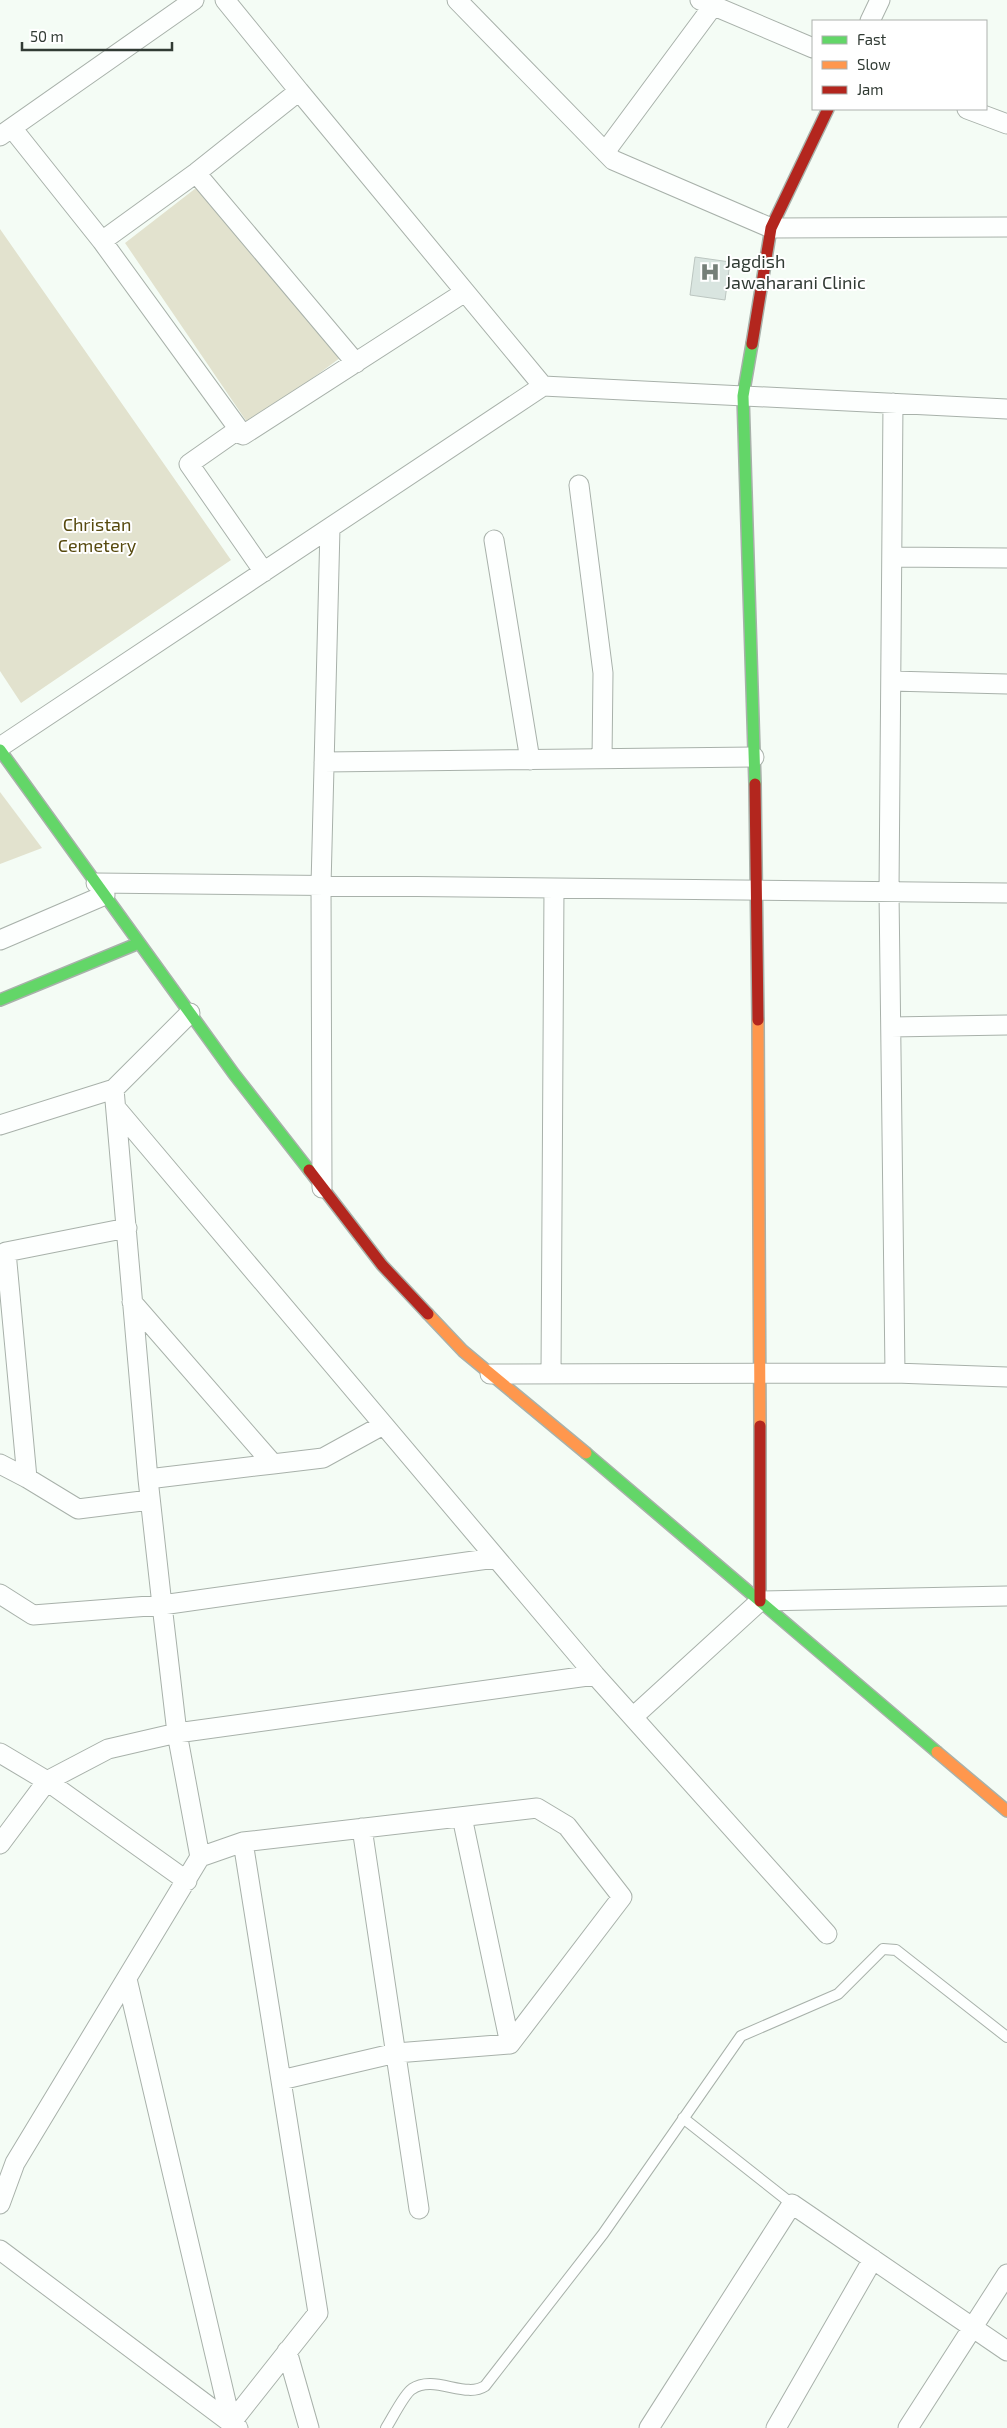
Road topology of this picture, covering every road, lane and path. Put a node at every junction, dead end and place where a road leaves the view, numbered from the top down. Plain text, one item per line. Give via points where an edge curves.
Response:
1 (194, 0) edge
2 (225, 0) edge
3 (457, 0) edge
4 (880, 0) edge
5 (706, 3) edge
6 (870, 20) edge
7 (812, 48) edge
8 (299, 91) junction
9 (828, 110) edge
10 (969, 110) edge
11 (1007, 124) edge
12 (6, 132) edge
13 (605, 152) junction
14 (196, 173) junction
15 (1007, 227) edge
16 (771, 228) junction
17 (102, 241) junction
18 (465, 292) junction
19 (356, 363) junction
20 (543, 386) junction
21 (743, 396) junction
22 (894, 403) junction
23 (1007, 409) edge
24 (238, 429) junction
25 (580, 485) dead end
26 (330, 528) junction
27 (494, 540) dead end
28 (892, 557) junction
29 (1007, 558) edge
30 (264, 572) junction
31 (891, 681) junction
32 (1007, 684) edge
33 (0, 748) edge
34 (754, 757) junction
35 (602, 759) junction
36 (530, 760) junction
37 (324, 762) junction
38 (321, 886) junction
39 (554, 888) junction
40 (101, 889) junction
41 (758, 891) junction
42 (889, 892) junction
43 (1007, 893) edge
44 (0, 940) edge
45 (139, 943) junction
46 (0, 1000) edge
47 (190, 1013) junction
48 (1007, 1025) edge
49 (891, 1027) junction
50 (114, 1089) junction
51 (116, 1108) junction
52 (0, 1125) edge
53 (322, 1188) junction
54 (127, 1228) junction
55 (3, 1254) edge
56 (132, 1302) junction
57 (551, 1373) junction
58 (759, 1373) junction
59 (490, 1374) junction
60 (895, 1374) junction
61 (1007, 1377) edge
62 (384, 1426) junction
63 (0, 1464) edge
64 (273, 1464) junction
65 (27, 1478) junction
66 (148, 1479) junction
67 (150, 1500) junction
68 (495, 1558) junction
69 (0, 1594) edge
70 (1007, 1596) edge
71 (760, 1601) junction
72 (162, 1605) junction
73 (595, 1674) junction
74 (633, 1717) junction
75 (177, 1733) junction
76 (0, 1753) edge
77 (47, 1781) junction
78 (1007, 1811) edge
79 (462, 1817) junction
80 (362, 1828) junction
81 (243, 1842) junction
82 (0, 1844) edge
83 (200, 1857) junction
84 (187, 1881) junction
85 (828, 1934) dead end
86 (127, 1979) junction
87 (1007, 2037) edge
88 (510, 2044) junction
89 (396, 2054) junction
90 (281, 2080) junction
91 (683, 2118) junction
92 (7, 2158) edge
93 (0, 2204) edge
94 (792, 2204) junction
95 (419, 2209) dead end
96 (0, 2250) edge
97 (873, 2259) junction
98 (1007, 2274) edge
99 (974, 2328) junction
100 (287, 2350) junction
101 (1007, 2350) edge
102 (235, 2425) edge
103 (309, 2428) edge
104 (386, 2428) edge
105 (649, 2428) edge
106 (776, 2428) edge
107 (908, 2428) edge

1 - 12 street
2 - 8 street
3 - 13 street
4 - 6 street
5 - 7 street
5 - 13 street
8 - 14 street
8 - 18 street
9 - 16 street
10 - 11 street
12 - 17 street
13 - 16 street via 613,160
14 - 17 street
14 - 19 street
15 - 16 street
16 - 21 street
17 - 24 street
18 - 19 street
18 - 20 street
19 - 24 street via 243,435
20 - 21 street
20 - 26 street
21 - 22 street
21 - 34 street
22 - 23 street
22 - 28 street
24 - 30 street via 189,464
25 - 35 street via 603,673
26 - 30 street
26 - 37 street
27 - 36 street
28 - 29 street
28 - 31 street
30 - 33 street
31 - 32 street
31 - 42 street
33 - 40 street
34 - 35 street
34 - 41 street
35 - 36 street
36 - 37 street
37 - 38 street
38 - 39 street
38 - 40 street
38 - 53 street
39 - 41 street
39 - 57 street
40 - 44 street
40 - 45 street
41 - 42 street
41 - 58 street
42 - 43 street
42 - 49 street
45 - 46 street
45 - 47 street
47 - 50 street
47 - 53 street
48 - 49 street
49 - 60 street
50 - 51 street
50 - 52 street
51 - 54 street
51 - 62 street
53 - 59 street via 382,1265 463,1351
54 - 55 street
54 - 56 street
55 - 65 street
56 - 64 street
56 - 66 street
57 - 58 street
57 - 59 street
58 - 60 street
58 - 71 street
59 - 71 street
60 - 61 street
62 - 64 street via 323,1458
62 - 68 street
63 - 65 street
64 - 66 street
65 - 67 street via 78,1508
66 - 67 street
67 - 72 street
68 - 72 street
68 - 73 street
69 - 72 street via 33,1615
70 - 71 street
71 - 74 street
71 - 78 street
72 - 75 street
73 - 74 street
73 - 75 street
74 - 85 street
75 - 77 street via 108,1749
75 - 83 street
76 - 77 street
77 - 82 street
77 - 84 street
79 - 80 street
79 - 88 street
79 - 88 street via 537,1808 567,1826 622,1897
80 - 81 street
80 - 89 street
81 - 83 street
81 - 90 street
83 - 84 street
84 - 86 street
86 - 92 street
86 - 102 street
87 - 91 lane via 896,1950 883,1949 838,1994 741,2036
88 - 89 street
89 - 90 street
89 - 95 street
90 - 100 street via 318,2313
91 - 94 lane
91 - 104 lane via 603,2234 485,2386 477,2391 426,2384 412,2389
92 - 93 street
94 - 97 street
94 - 105 street
96 - 102 street
97 - 99 street
97 - 106 street
98 - 99 street
99 - 101 street
99 - 107 street
100 - 102 street
100 - 103 street

